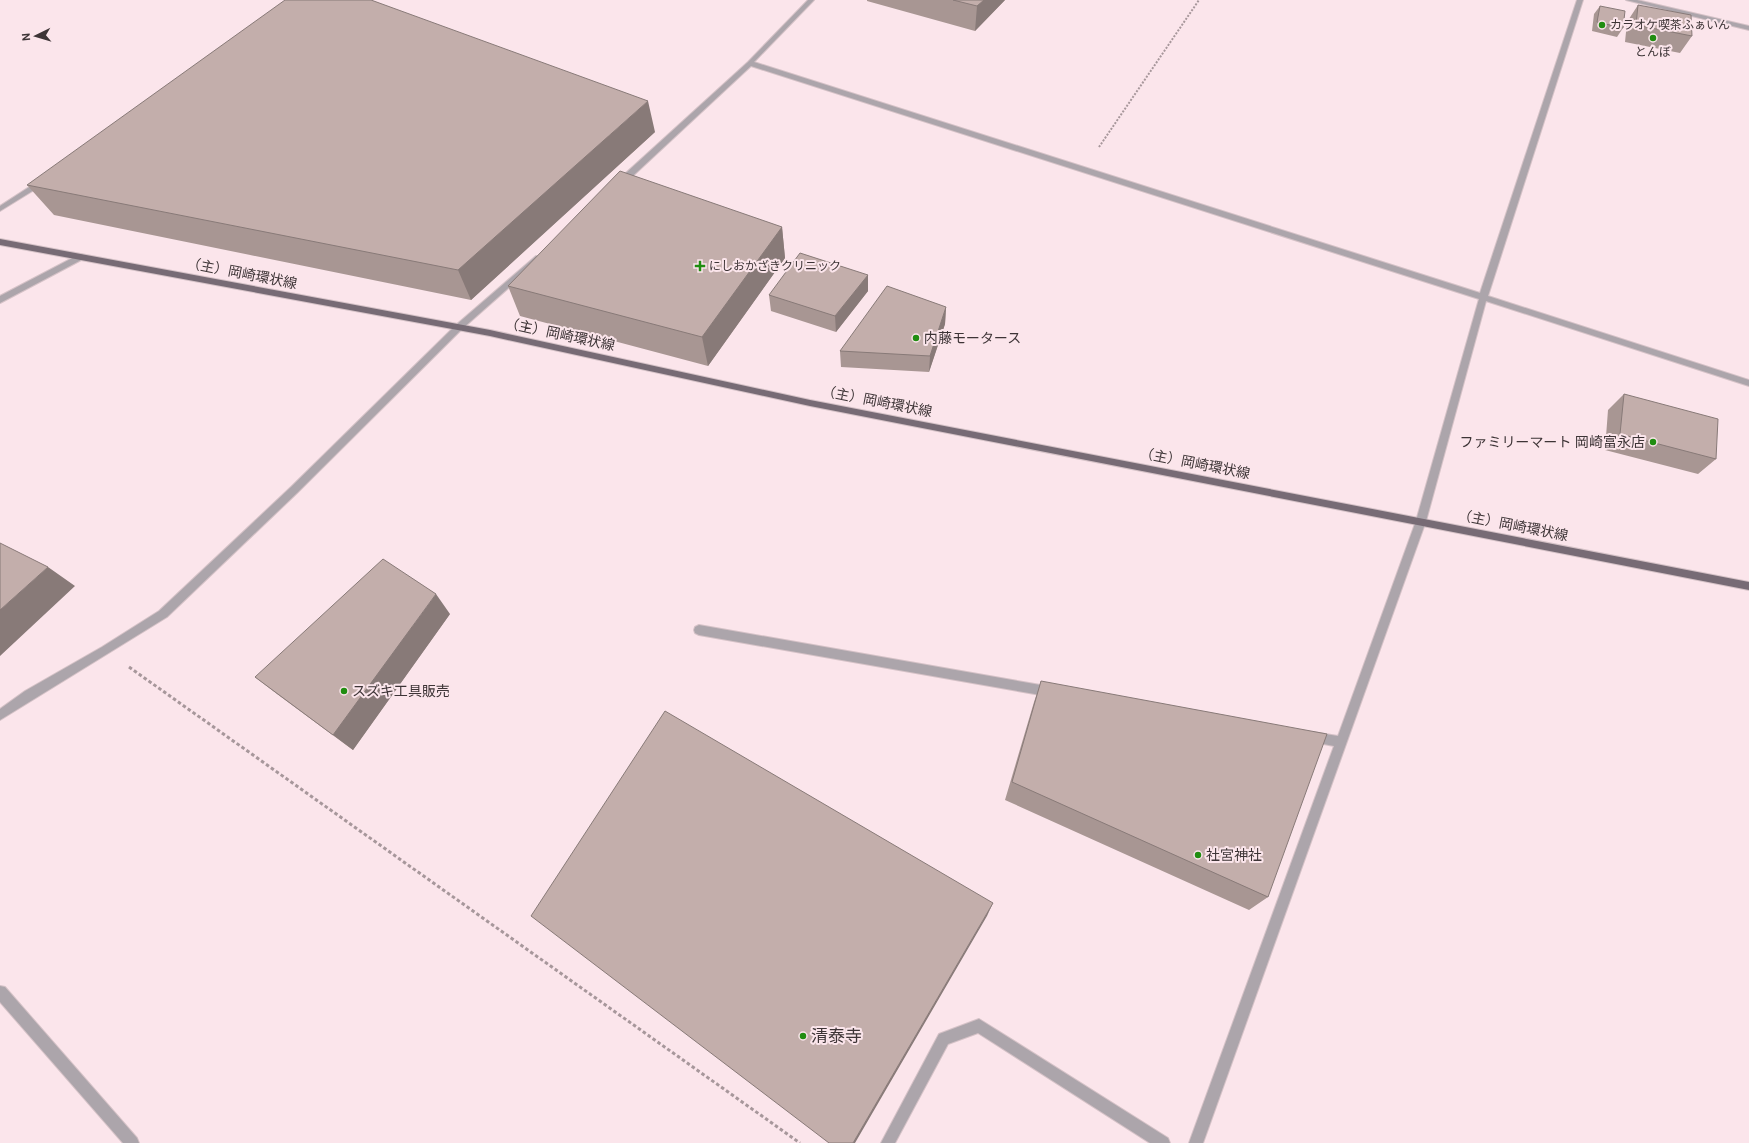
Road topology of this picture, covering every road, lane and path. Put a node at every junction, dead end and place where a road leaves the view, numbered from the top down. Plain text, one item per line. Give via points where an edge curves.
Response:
1 (811, 0) edge
2 (1199, 0) edge
3 (1580, 0) edge
4 (1630, 0) edge
5 (1749, 28) edge
6 (750, 63) junction
7 (1085, 169) junction
8 (47, 180) edge
9 (613, 189) edge
10 (0, 209) edge
11 (0, 242) edge
12 (542, 253) edge
13 (80, 257) junction
14 (1483, 298) junction
15 (0, 300) edge
16 (459, 327) junction
17 (1749, 383) edge
18 (1421, 520) junction
19 (1749, 586) edge
20 (699, 630) dead end
21 (106, 650) junction
22 (1059, 693) edge
23 (0, 714) edge
24 (1302, 736) edge
25 (1341, 742) junction
26 (0, 992) edge
27 (132, 1143) edge
28 (800, 1143) edge
29 (888, 1143) edge
30 (1163, 1143) edge
31 (1196, 1143) edge

1 - 6 street
2 - 7 path
3 - 14 street
4 - 5 street
6 - 7 street
6 - 9 street
7 - 14 street
8 - 10 street
11 - 13 main road, （主）岡崎環状線
12 - 16 street
13 - 15 street
13 - 16 main road, （主）岡崎環状線
14 - 17 street
14 - 18 street
16 - 18 main road, （主）岡崎環状線 via 810,403
16 - 21 street via 294,490 163,614
18 - 19 main road, （主）岡崎環状線
18 - 25 street
20 - 22 street
21 - 23 street
21 - 28 path
24 - 25 street
25 - 31 street
26 - 27 street
29 - 30 street via 944,1039 979,1026

